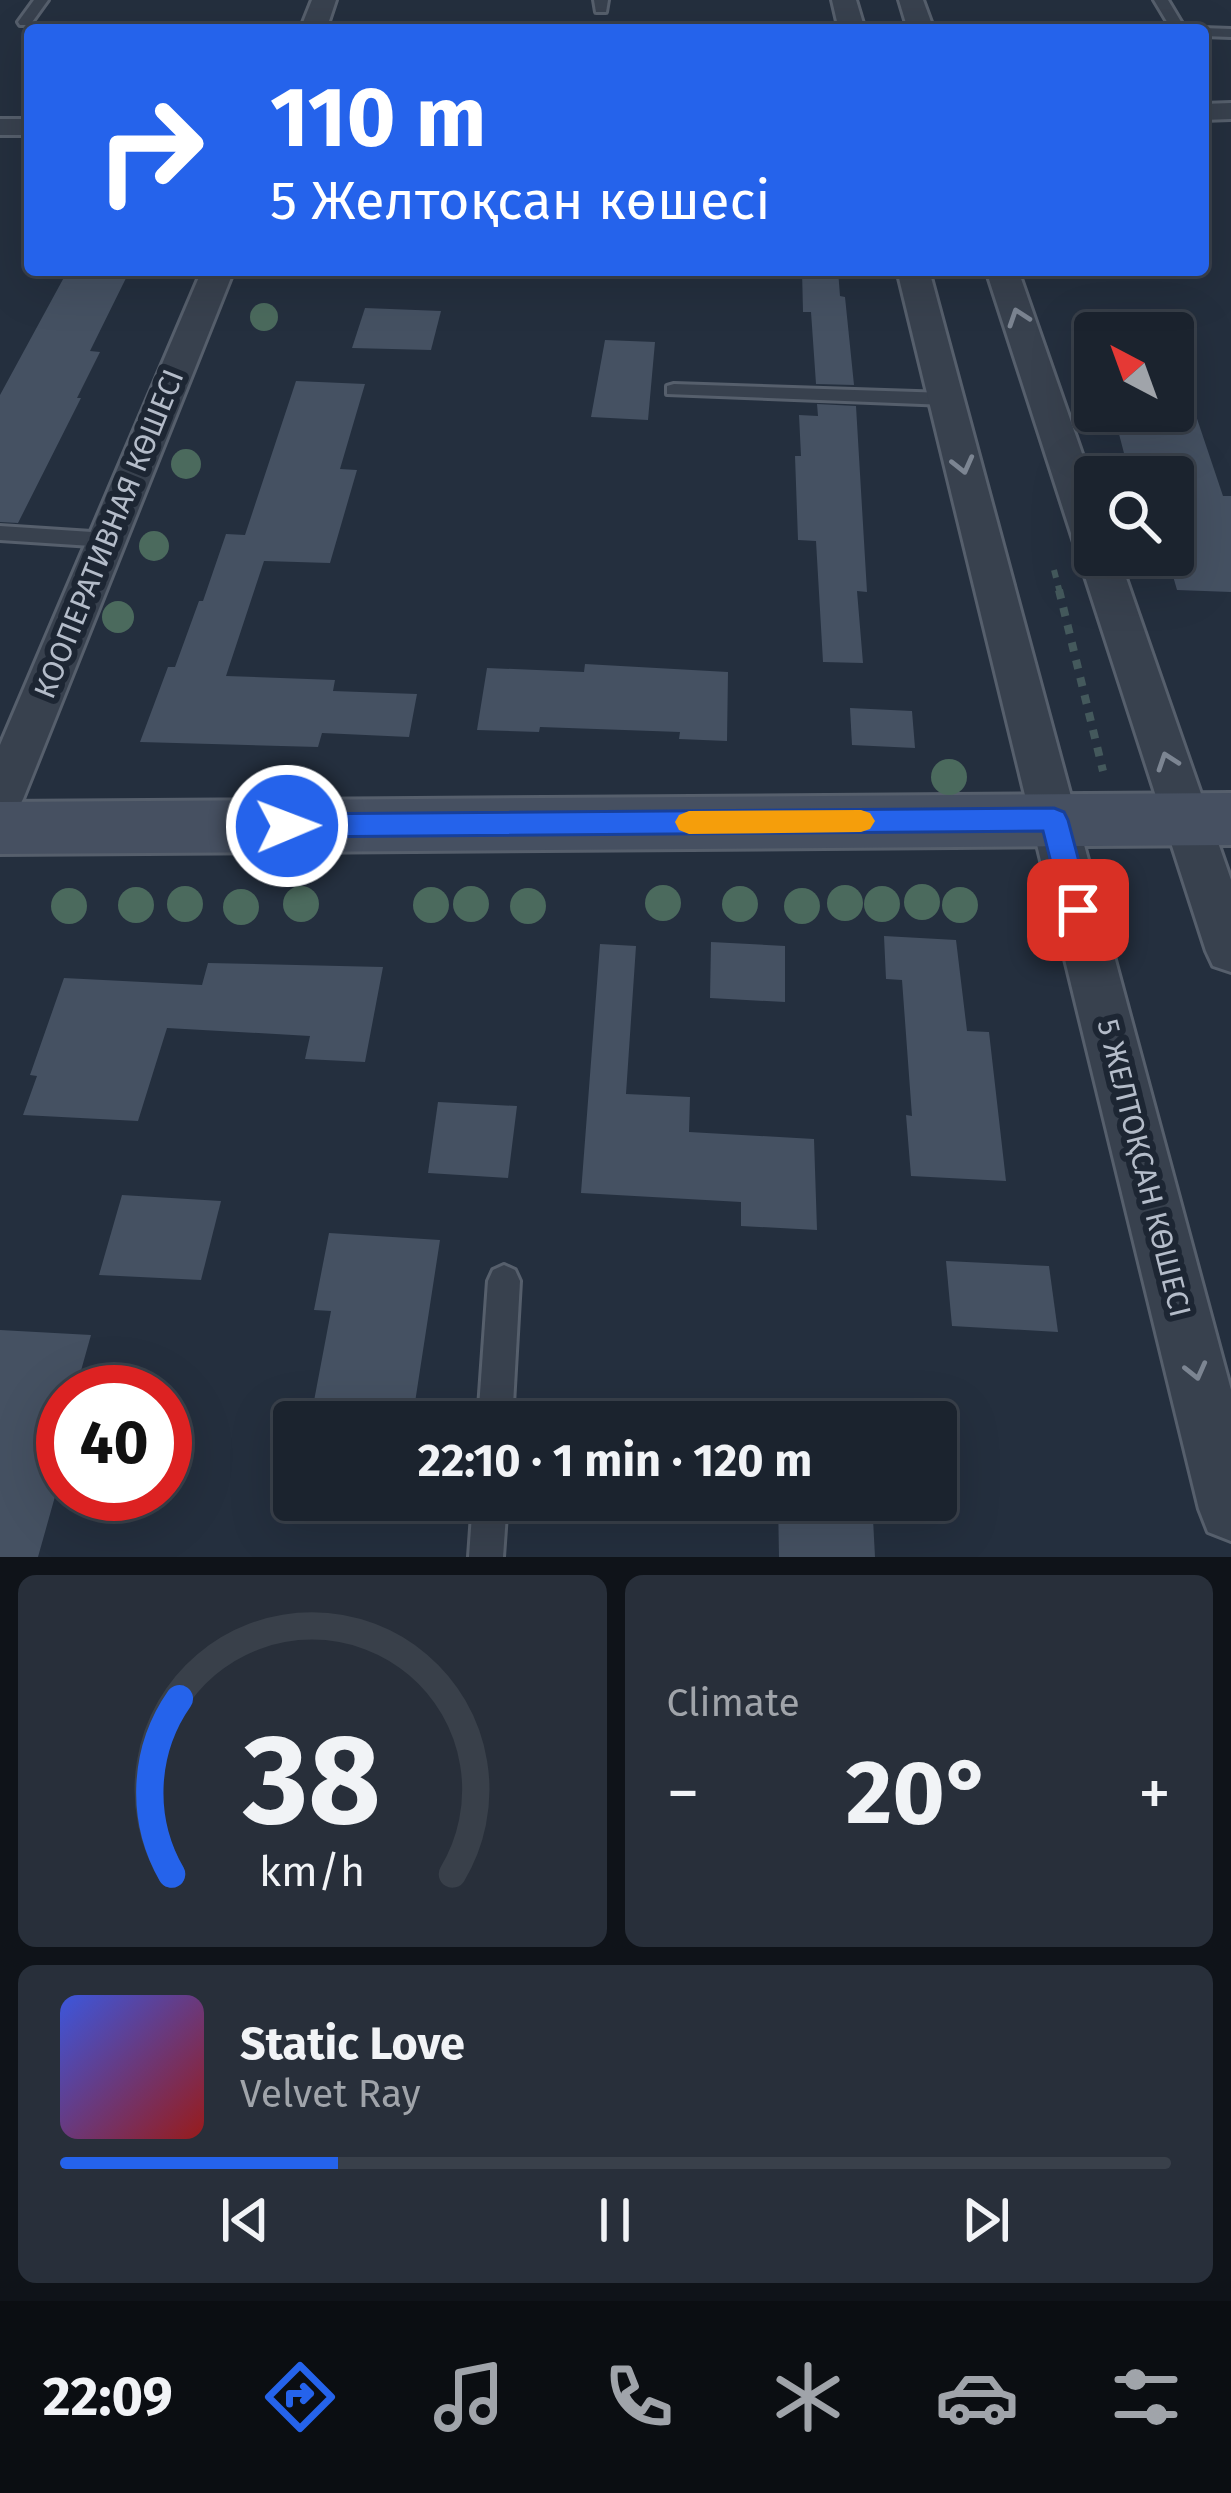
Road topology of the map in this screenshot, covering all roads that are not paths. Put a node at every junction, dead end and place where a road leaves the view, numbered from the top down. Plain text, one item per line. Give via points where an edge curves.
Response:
1 (41, 0) edge
2 (25, 22) dead end
3 (216, 276) edge
4 (915, 276) edge
5 (1004, 276) edge
6 (674, 391) dead end
7 (946, 399) junction
8 (1074, 485) edge
9 (0, 533) edge
10 (107, 540) junction
11 (1107, 576) edge
12 (0, 799) edge
13 (1209, 819) edge
14 (1054, 820) junction
15 (0, 828) edge
16 (1231, 951) edge
17 (504, 1281) dead end
18 (496, 1401) edge
19 (1231, 1509) edge
20 (489, 1521) edge
21 (486, 1557) edge

1 - 2 lane
3 - 10 street, КООПЕРАТИВНАЯ КӨШЕСІ
4 - 7 street, 5 ЖЕЛТОҚСАН КӨШЕСІ
8 -> 5 street
6 - 7 lane
7 -> 14 street, 5 ЖЕЛТОҚСАН КӨШЕСІ
9 - 10 lane
10 - 12 street, КООПЕРАТИВНАЯ КӨШЕСІ
13 -> 11 street
13 - 14 street
13 - 16 street
14 - 15 street
14 -> 19 street, 5 ЖЕЛТОҚСАН КӨШЕСІ
17 - 18 lane
20 - 21 lane

